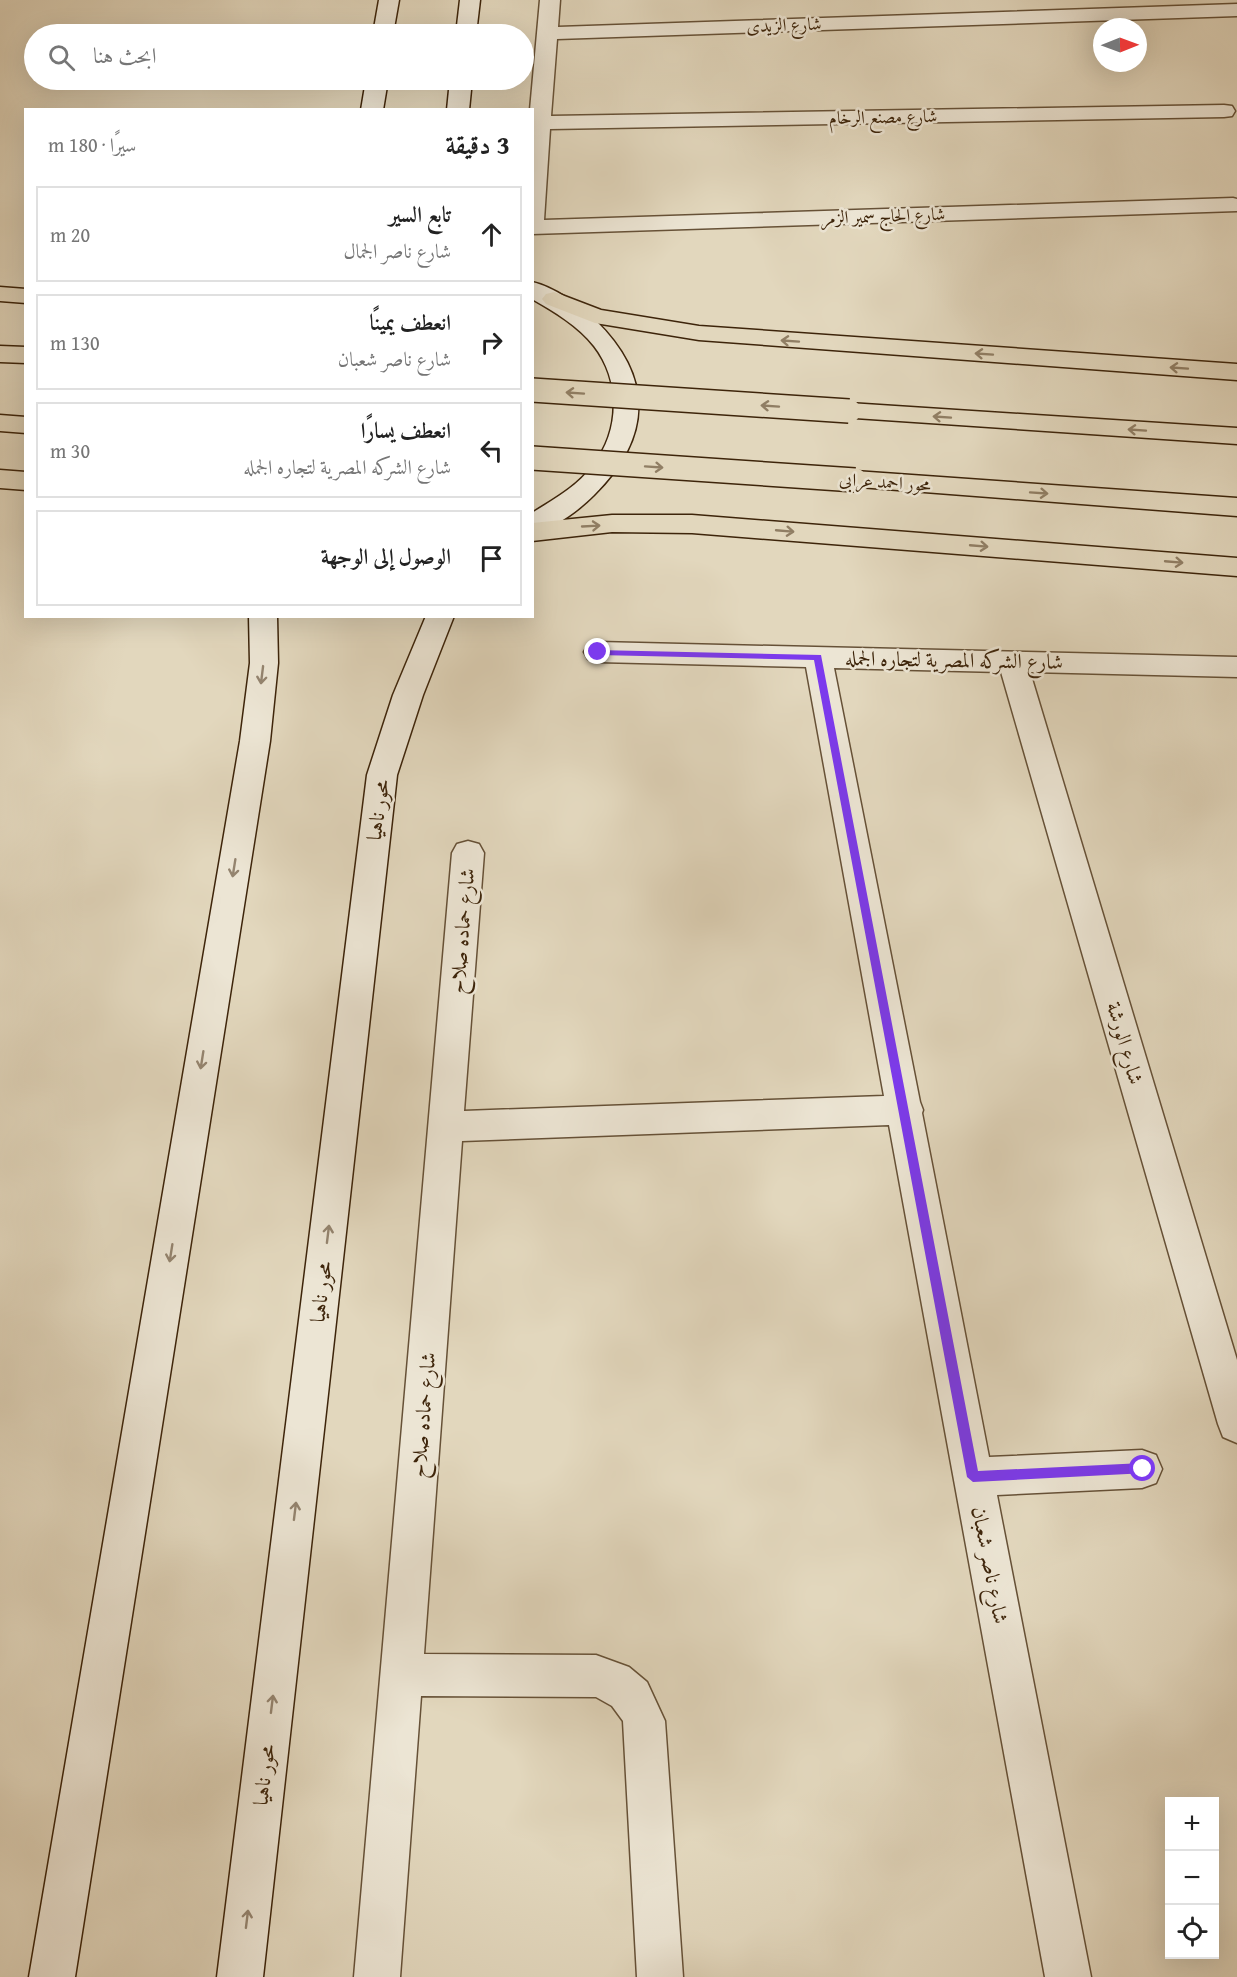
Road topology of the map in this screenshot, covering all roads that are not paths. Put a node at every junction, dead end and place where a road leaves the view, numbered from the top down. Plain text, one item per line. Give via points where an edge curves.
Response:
1 (388, 0) edge
2 (470, 0) edge
3 (550, 0) edge
4 (1237, 10) edge
5 (384, 24) edge
6 (467, 24) edge
7 (548, 33) junction
8 (375, 90) edge
9 (460, 90) edge
10 (372, 108) edge
11 (458, 108) edge
12 (1224, 111) dead end
13 (541, 123) junction
14 (534, 199) edge
15 (1233, 206) dead end
16 (534, 227) edge
17 (0, 294) edge
18 (543, 294) edge
19 (24, 296) edge
20 (0, 354) edge
21 (24, 355) edge
22 (1237, 372) edge
23 (534, 390) edge
24 (0, 423) edge
25 (24, 425) edge
26 (1237, 436) edge
27 (534, 458) edge
28 (0, 478) edge
29 (24, 481) edge
30 (1237, 507) edge
31 (534, 524) edge
32 (534, 532) edge
33 (1237, 567) edge
34 (263, 618) edge
35 (439, 618) edge
36 (598, 652) dead end
37 (818, 657) junction
38 (1013, 662) junction
39 (1237, 667) edge
40 (468, 853) dead end
41 (906, 1110) junction
42 (446, 1127) junction
43 (1237, 1424) edge
44 (1143, 1469) dead end
45 (973, 1477) junction
46 (402, 1676) junction
47 (52, 1977) edge
48 (240, 1977) edge
49 (377, 1977) edge
50 (660, 1977) edge
51 (1068, 1977) edge

1 - 5 street
2 - 6 street
3 - 7 street
4 - 7 street, شارع الزيدى
7 - 13 street
8 - 10 street
9 - 11 street
12 - 13 street, شارع مصنع الرخام
13 - 14 street
15 - 16 street, شارع الحاج سمير الزمر
17 - 19 main road
22 -> 18 main road via 699,333 595,316
18 - 31 street via 582,317 603,339 619,363 627,389 628,416 619,444 603,471 578,496
20 - 21 main road
26 -> 23 main road, bridge
24 - 25 main road
27 -> 30 main road, محور احمد عرابى, bridge
28 - 29 main road
32 -> 33 main road via 645,522 692,524
34 -> 47 street via 264,663 253,753
48 -> 35 street, محور ناهيا via 382,775 401,712
36 - 37 street, شارع الشركه المصرية لتجاره الجمله
37 - 38 street, شارع الشركه المصرية لتجاره الجمله
37 - 41 street, شارع ناصر شعبان
38 - 39 street, شارع الشركه المصرية لتجاره الجمله
38 - 43 street, شارع الورشة
40 - 42 street, شارع حماده صلاح
41 - 42 street
41 - 45 street, شارع ناصر شعبان
42 - 46 street, شارع حماده صلاح
44 - 45 street
45 - 51 street, شارع ناصر شعبان
46 - 49 street, شارع حماده صلاح
46 - 50 street via 596,1676 613,1679 627,1689 638,1703 644,1721

